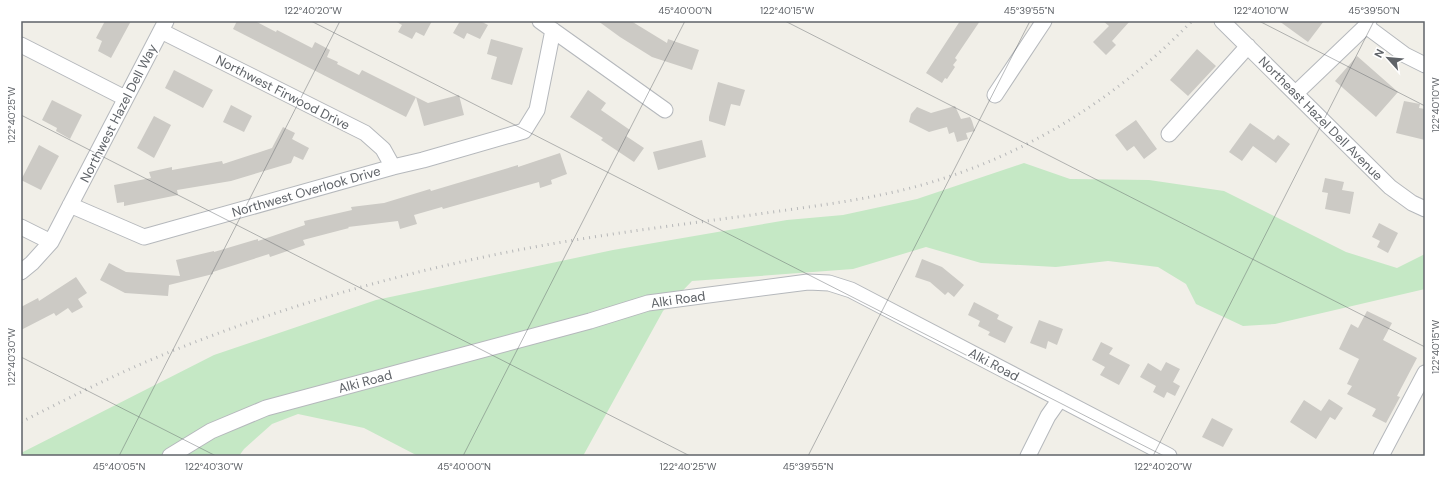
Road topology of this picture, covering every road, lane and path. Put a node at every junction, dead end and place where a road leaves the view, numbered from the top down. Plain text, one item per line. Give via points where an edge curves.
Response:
1 (540, 21) edge
2 (1044, 21) edge
3 (1224, 23) edge
4 (1367, 23) edge
5 (163, 26) edge
6 (553, 30) junction
7 (21, 46) edge
8 (1248, 46) junction
9 (1425, 65) edge
10 (1296, 93) junction
11 (995, 95) dead end
12 (125, 98) junction
13 (664, 110) dead end
14 (1170, 134) dead end
15 (393, 167) junction
16 (70, 205) junction
17 (1425, 209) edge
18 (21, 227) edge
19 (51, 242) junction
20 (21, 272) edge
21 (1425, 373) edge
22 (1060, 399) junction
23 (170, 456) edge
24 (1028, 456) edge
25 (1169, 456) edge
26 (1382, 456) edge

1 - 6 street
2 - 11 street
3 - 8 street, Northeast Hazel Dell Avenue
4 - 9 street via 1405,55
4 - 10 street
5 - 12 street, Northwest Hazel Dell Way
5 - 15 street, Northwest Firwood Drive via 365,133 383,149
6 - 13 street
6 - 15 street, Northwest Overlook Drive via 537,110 524,131
7 - 12 street
8 - 10 street, Northeast Hazel Dell Avenue
8 - 14 street
10 - 17 street, Northeast Hazel Dell Avenue via 1390,187
12 - 16 street, Northwest Hazel Dell Way
15 - 16 street, Northwest Overlook Drive via 144,237
16 - 19 street
18 - 19 street
19 - 20 street
21 - 26 street
22 - 23 street, Alki Road via 851,290 829,283 808,282 648,303 266,408 211,431
22 - 24 street via 1048,416
22 - 25 street, Alki Road

